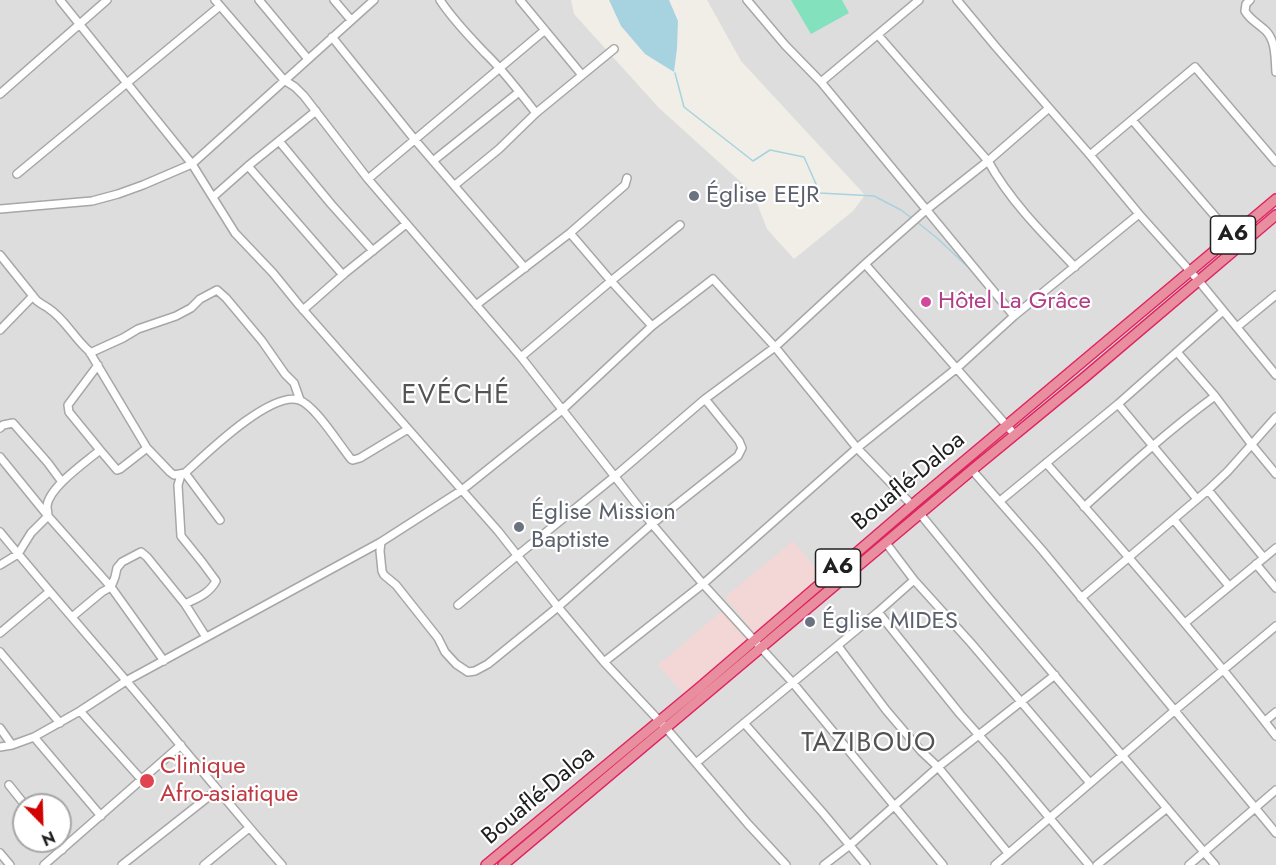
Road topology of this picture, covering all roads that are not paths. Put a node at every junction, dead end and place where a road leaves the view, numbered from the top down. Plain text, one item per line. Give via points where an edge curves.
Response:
1 (60, 0) edge
2 (107, 0) edge
3 (259, 0) edge
4 (334, 0) edge
5 (374, 0) edge
6 (440, 0) edge
7 (520, 0) edge
8 (747, 0) edge
9 (919, 0) edge
10 (957, 0) edge
11 (1250, 0) edge
12 (218, 3) edge
13 (351, 20) junction
14 (79, 24) junction
15 (545, 30) junction
16 (878, 35) junction
17 (332, 37) junction
18 (614, 49) dead end
19 (308, 59) junction
20 (500, 69) junction
21 (1276, 72) edge
22 (582, 75) junction
23 (284, 80) junction
24 (821, 82) junction
25 (127, 83) junction
26 (519, 92) junction
27 (0, 94) edge
28 (1049, 108) junction
29 (315, 111) junction
30 (536, 113) junction
31 (1132, 120) junction
32 (415, 140) junction
33 (279, 141) junction
34 (1090, 155) junction
35 (433, 161) junction
36 (988, 161) junction
37 (1276, 162) edge
38 (192, 164) junction
39 (248, 166) junction
40 (17, 174) dead end
41 (627, 178) dead end
42 (368, 179) junction
43 (455, 185) junction
44 (213, 197) junction
45 (1276, 199) edge
46 (0, 208) edge
47 (926, 210) junction
48 (1138, 214) junction
49 (1276, 215) edge
50 (406, 224) junction
51 (680, 225) dead end
52 (570, 233) junction
53 (1232, 236) junction
54 (373, 251) junction
55 (0, 255) edge
56 (865, 264) junction
57 (1075, 267) junction
58 (525, 268) junction
59 (1190, 271) junction
60 (343, 275) junction
61 (1198, 280) junction
62 (611, 281) junction
63 (1276, 295) edge
64 (33, 296) junction
65 (476, 305) junction
66 (303, 310) junction
67 (1223, 311) junction
68 (1014, 316) junction
69 (652, 326) junction
70 (1237, 327) junction
71 (0, 330) edge
72 (775, 347) junction
73 (1177, 352) junction
74 (90, 353) junction
75 (521, 357) junction
76 (98, 365) junction
77 (957, 368) junction
78 (1276, 375) edge
79 (1215, 396) junction
80 (705, 399) junction
81 (300, 400) junction
82 (1118, 405) junction
83 (562, 410) junction
84 (1276, 417) edge
85 (1006, 425) junction
86 (0, 428) edge
87 (408, 429) junction
88 (1015, 435) junction
89 (1252, 445) junction
90 (1152, 446) junction
91 (147, 448) junction
92 (857, 448) junction
93 (100, 450) junction
94 (0, 457) edge
95 (1046, 463) junction
96 (972, 470) junction
97 (183, 474) junction
98 (1276, 474) edge
99 (614, 477) junction
100 (62, 482) junction
101 (462, 490) junction
102 (1208, 490) junction
103 (1197, 500) junction
104 (1000, 501) junction
105 (912, 505) junction
106 (1084, 507) junction
107 (921, 514) junction
108 (48, 516) junction
109 (220, 520) dead end
110 (1174, 520) junction
111 (651, 524) junction
112 (0, 532) edge
113 (381, 542) junction
114 (886, 543) junction
115 (1276, 548) edge
116 (18, 554) junction
117 (518, 555) junction
118 (1129, 558) junction
119 (1264, 558) junction
120 (1256, 564) junction
121 (0, 565) edge
122 (914, 580) junction
123 (703, 584) junction
124 (1229, 586) junction
125 (111, 587) junction
126 (1276, 588) edge
127 (49, 592) junction
128 (1081, 598) junction
129 (185, 604) junction
130 (458, 605) dead end
131 (558, 607) junction
132 (878, 612) junction
133 (72, 617) junction
134 (1185, 623) junction
135 (1276, 626) edge
136 (0, 633) edge
137 (206, 637) junction
138 (758, 645) junction
139 (838, 646) junction
140 (0, 652) edge
141 (164, 661) junction
142 (604, 662) junction
143 (1224, 670) junction
144 (1055, 675) junction
145 (126, 681) junction
146 (793, 683) junction
147 (1020, 702) junction
148 (80, 711) junction
149 (1174, 711) junction
150 (1276, 712) edge
151 (1264, 721) junction
152 (60, 723) junction
153 (744, 723) junction
154 (663, 724) junction
155 (0, 728) edge
156 (979, 734) junction
157 (1276, 736) edge
158 (34, 737) junction
159 (12, 745) junction
160 (181, 746) junction
161 (0, 747) edge
162 (1123, 755) junction
163 (696, 763) junction
164 (938, 767) junction
165 (141, 779) junction
166 (1090, 783) junction
167 (9, 785) dead end
168 (217, 790) junction
169 (1276, 790) edge
170 (15, 793) edge
171 (895, 806) junction
172 (1167, 808) junction
173 (1255, 809) junction
174 (101, 816) junction
175 (1050, 818) junction
176 (249, 828) junction
177 (1276, 833) edge
178 (72, 841) edge
179 (850, 845) junction
180 (1204, 852) junction
181 (0, 853) edge
182 (58, 853) edge
183 (1008, 853) junction
184 (10, 865) edge
185 (44, 865) edge
186 (122, 865) edge
187 (204, 865) edge
188 (282, 865) edge
189 (486, 865) edge
190 (503, 865) edge
191 (786, 865) edge
192 (824, 865) edge
193 (866, 865) edge
194 (943, 865) edge
195 (995, 865) edge
196 (1089, 865) edge
197 (1097, 865) edge
198 (1189, 865) edge
199 (1215, 865) edge

1 - 14 street
2 - 14 street
3 - 19 street
4 - 13 street
5 - 13 street
6 - 20 street
7 - 15 street
8 - 24 street
9 - 16 street
10 - 28 street
11 - 21 street via 1245,11 1270,35
12 - 23 street
12 - 25 street
13 - 17 street
14 - 25 street
14 - 27 street
15 - 20 street
15 - 22 street
16 - 24 street
16 - 36 street
17 - 19 street
17 - 32 street
18 - 22 street
19 - 23 street
20 - 26 street
20 - 32 street
22 - 30 street
23 - 29 street
23 - 38 street
24 - 47 street
25 - 38 street
25 - 40 street
26 - 30 street
26 - 35 street
28 - 34 street
28 - 36 street
29 - 33 street
29 - 42 street
30 - 43 street
31 - 34 street
31 - 37 street via 1195,67
31 - 53 street
32 - 35 street
32 - 42 street
33 - 39 street
33 - 54 street
34 - 48 street
35 - 43 street
36 - 47 street
36 - 57 street via 1013,200
38 - 44 street
38 - 46 street via 92,201
39 - 44 street
39 - 60 street
41 - 52 street
42 - 50 street
43 - 58 street
44 - 66 street via 235,233
45 - 53 highway, Bouaflé-Daloa / A6
47 - 56 street
47 - 68 street
48 - 57 street
48 - 59 street
49 - 61 highway, Bouaflé-Daloa / A6
50 - 54 street
50 - 65 street
51 - 62 street
52 - 58 street
52 - 62 street
53 - 59 highway, Bouaflé-Daloa / A6
54 - 60 street
55 - 64 street
56 - 72 street
56 - 77 street
57 - 68 street
58 - 65 street
59 - 61 street
59 - 85 highway, Bouaflé-Daloa / A6
60 - 66 street
61 - 67 street
61 - 88 highway, Bouaflé-Daloa / A6
62 - 69 street
62 - 75 street
63 - 70 street
64 - 71 street
64 - 74 street
65 - 75 street
66 - 87 street
67 - 70 street
67 - 73 street
68 - 77 street
69 - 72 street via 713,279
69 - 83 street
70 - 78 street
72 - 80 street
72 - 92 street
73 - 79 street
73 - 82 street
74 - 76 street
74 - 81 street via 138,329 176,316 217,290 294,383
75 - 83 street
76 - 91 street
76 - 93 street via 68,405 69,412
77 - 85 street
77 - 92 street
79 - 89 street
79 - 90 street
80 - 99 street
80 - 111 street via 742,448 738,456
81 - 87 street via 353,460
81 - 97 street via 268,407 235,429
82 - 90 street
82 - 95 street
83 - 99 street
83 - 101 street
84 - 89 street
85 - 88 street
85 - 105 highway, Bouaflé-Daloa / A6
86 - 100 street via 13,423
87 - 101 street
88 - 96 highway, Bouaflé-Daloa / A6
89 - 98 street
89 - 102 street
90 - 103 street
90 - 106 street
91 - 93 street via 117,470
91 - 97 street via 174,475
92 - 105 street
92 - 123 street
93 - 100 street
94 - 108 street
95 - 104 street
95 - 106 street
96 - 104 street
96 - 107 highway, Bouaflé-Daloa / A6
97 - 109 street
97 - 129 street via 178,485 181,536 216,581 212,589
99 - 111 street
99 - 117 street
100 - 108 street via 51,496
101 - 113 street
101 - 117 street
102 - 103 street
102 - 119 street
103 - 110 street
104 - 128 street
105 - 138 highway, Bouaflé-Daloa / A6
106 - 118 street
107 - 114 highway, Bouaflé-Daloa / A6
107 - 144 street
108 - 116 street
108 - 125 street
110 - 118 street
110 - 124 street
111 - 123 street
111 - 131 street
112 - 116 street
113 - 131 street via 384,575 396,585 456,664 468,672 488,664
113 - 137 street
114 - 122 street
114 - 138 highway, Bouaflé-Daloa / A6
115 - 119 street
116 - 121 street
116 - 127 street
117 - 130 street
117 - 131 street
118 - 128 street
118 - 134 street
119 - 120 street
120 - 124 street
120 - 126 street
122 - 132 street
122 - 147 street
123 - 138 street
123 - 142 street
124 - 134 street
125 - 129 street via 122,562 141,552
125 - 133 street
125 - 141 street
127 - 133 street
127 - 136 street
128 - 149 street
129 - 137 street
131 - 142 street
132 - 139 street
132 - 156 street
133 - 145 street
134 - 143 street
135 - 143 street
137 - 141 street
138 - 146 street
138 - 154 highway, Bouaflé-Daloa / A6
139 - 146 street
139 - 164 street via 886,710
140 - 152 street
141 - 145 street
142 - 154 street
143 - 149 street
143 - 151 street
144 - 147 street
144 - 162 street
145 - 148 street
145 - 160 street
146 - 153 street
146 - 171 street
147 - 156 street
147 - 166 street
148 - 152 street
148 - 165 street
149 - 162 street
149 - 173 street
150 - 151 street
151 - 157 street
152 - 158 street
153 - 163 street
153 - 179 street
154 - 163 street
154 - 189 highway, Bouaflé-Daloa / A6
154 - 190 highway, Bouaflé-Daloa / A6
155 - 159 street
156 - 164 street
156 - 175 street
158 - 159 street
158 - 174 street
159 - 161 street
160 - 165 street
160 - 168 street
162 - 166 street
162 - 172 street
163 - 191 street
164 - 171 street
164 - 183 street
165 - 174 street
166 - 175 street
167 - 170 street
168 - 176 street
168 - 186 street
169 - 173 street
171 - 179 street
171 - 194 street
172 - 180 street
172 - 197 street
173 - 177 street
173 - 180 street
174 - 178 street
175 - 183 street
175 - 196 street
176 - 187 street
176 - 188 street
179 - 192 street
179 - 193 street
180 - 198 street
180 - 199 street
181 - 184 street
182 - 185 street
183 - 195 street

